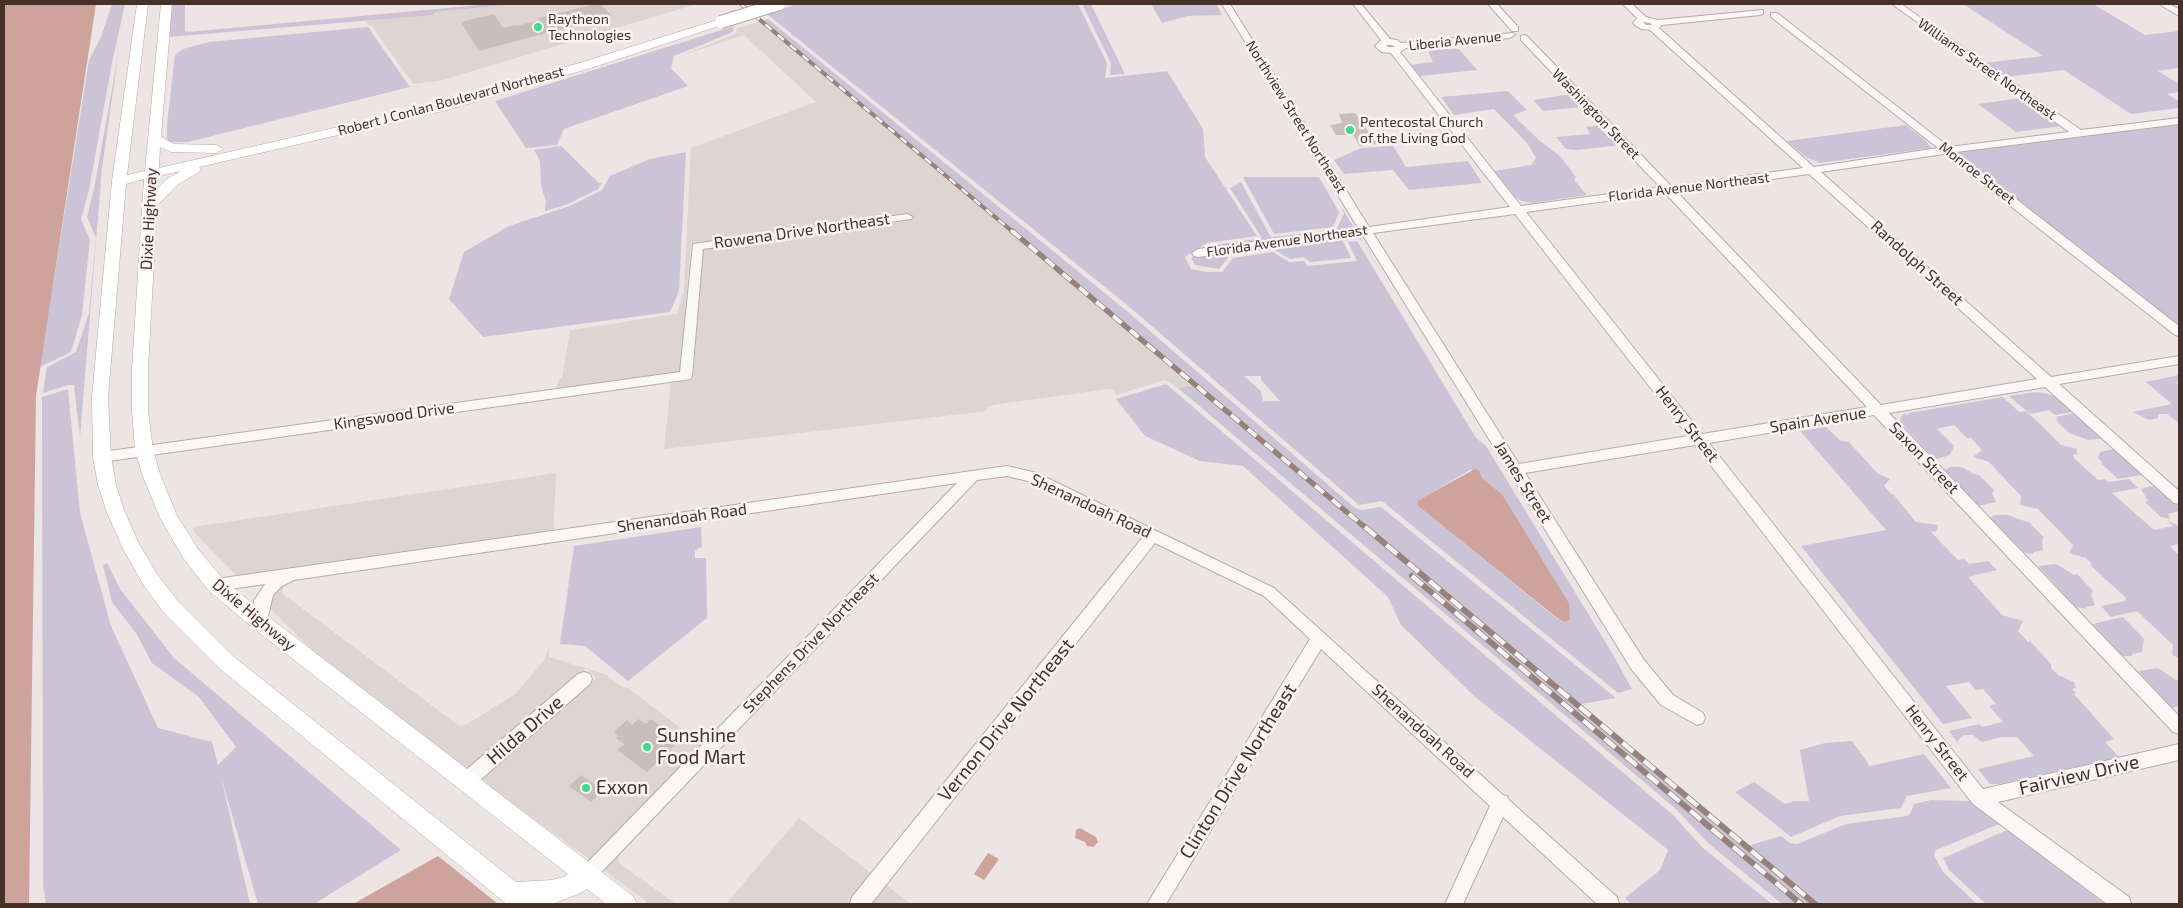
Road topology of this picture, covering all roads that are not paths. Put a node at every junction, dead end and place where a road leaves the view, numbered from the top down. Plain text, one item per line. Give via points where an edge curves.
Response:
1 (142, 4) edge
2 (166, 4) edge
3 (751, 4) edge
4 (778, 4) edge
5 (1226, 4) edge
6 (1357, 4) edge
7 (1492, 4) edge
8 (1627, 4) edge
9 (1896, 4) edge
10 (2164, 4) edge
11 (1762, 7) edge
12 (2179, 13) edge
13 (717, 19) junction
14 (1655, 25) junction
15 (1513, 32) junction
16 (1524, 38) joint
17 (1394, 47) junction
18 (2179, 121) edge
19 (2078, 133) junction
20 (154, 139) junction
21 (1947, 150) junction
22 (219, 153) junction
23 (151, 168) junction
24 (1813, 170) junction
25 (120, 175) junction
26 (1668, 190) junction
27 (149, 206) junction
28 (1518, 208) junction
29 (907, 217) dead end
30 (1365, 230) junction
31 (1198, 253) dead end
32 (2179, 332) edge
33 (2179, 360) edge
34 (686, 376) joint
35 (2050, 382) junction
36 (1878, 410) junction
37 (1700, 440) junction
38 (144, 450) junction
39 (102, 457) junction
40 (1515, 470) junction
41 (973, 476) junction
42 (2179, 499) edge
43 (1153, 535) junction
44 (296, 574) junction
45 (216, 585) junction
46 (259, 621) junction
47 (1320, 637) junction
48 (584, 679) dead end
49 (1697, 718) dead end
50 (2179, 727) edge
51 (2179, 752) edge
52 (465, 782) junction
53 (1979, 798) junction
54 (1501, 802) junction
55 (587, 875) junction
56 (519, 899) edge
57 (625, 904) edge
58 (859, 904) edge
59 (1156, 904) edge
60 (1454, 904) edge
61 (1610, 904) edge
62 (2122, 904) edge

1 - 25 main road, Dixie Highway
2 - 20 main road, Dixie Highway
3 - 13 main road, Robert J Conlan Boulevard Northeast
4 - 13 main road, Robert J Conlan Boulevard Northeast, bridge
5 - 30 street, Northview Street Northeast
6 - 17 street, Henry Street
7 - 15 street
8 - 14 street, Randolph Street via 1643,19 1639,24
9 - 19 street, Williams Street Northeast
10 - 12 street
11 - 14 street
11 - 21 street, Monroe Street via 1778,10 1774,15
13 - 22 main road, Robert J Conlan Boulevard Northeast via 590,64 442,107
14 - 24 street, Randolph Street
15 - 16 street via 1525,30 1529,36
15 - 17 street, Liberia Avenue
16 - 26 street, Washington Street
17 - 28 street, Henry Street
18 - 19 street, Florida Avenue Northeast
19 - 21 street, Florida Avenue Northeast
20 - 22 main road via 171,148
20 - 23 main road, Dixie Highway
21 - 24 street, Florida Avenue Northeast
21 - 32 street, Monroe Street
22 - 23 main road, Robert J Conlan Boulevard Northeast
22 - 27 main road via 172,182
23 - 25 main road, Robert J Conlan Boulevard Northeast
23 - 27 main road, Dixie Highway
24 - 26 street, Florida Avenue Northeast
24 - 35 street, Randolph Street
25 - 39 main road, Dixie Highway via 100,397
26 - 28 street, Florida Avenue Northeast
26 - 36 street, Saxon Street
27 - 38 main road, Dixie Highway via 140,369
28 - 30 street, Florida Avenue Northeast
28 - 37 street, Henry Street
29 - 34 street, Rowena Drive Northeast via 697,246
30 - 31 street, Florida Avenue Northeast
30 - 40 street, James Street
33 - 35 street, Spain Avenue
34 - 38 street, Kingswood Drive
35 - 36 street, Spain Avenue
35 - 42 street, Randolph Street
36 - 37 street, Spain Avenue
36 - 50 street, Saxon Street
37 - 40 street, Spain Avenue
37 - 53 street, Henry Street
38 - 39 street, Kingswood Drive
38 - 45 main road, Dixie Highway via 169,518 191,554
39 - 56 main road, Dixie Highway via 115,510 130,544 165,600 197,635
40 - 49 street, James Street via 1638,665 1667,700
41 - 43 street, Shenandoah Road via 1007,471 1032,477
41 - 44 street, Shenandoah Road
41 - 55 street, Stephens Drive Northeast
43 - 47 street, Shenandoah Road via 1269,592
43 - 58 street, Vernon Drive Northeast
44 - 45 street, Shenandoah Road
44 - 46 street, Shenandoah Road via 277,582 267,592
45 - 46 main road, Dixie Highway
46 - 52 main road, Dixie Highway
47 - 54 street, Shenandoah Road
47 - 59 street, Clinton Drive Northeast
48 - 52 street, Hilda Drive
51 - 53 street, Fairview Drive
52 - 55 main road, Dixie Highway
53 - 62 street, Henry Street
54 - 60 street
54 - 61 street, Shenandoah Road
55 - 56 main road via 570,886
55 - 57 main road, Dixie Highway

